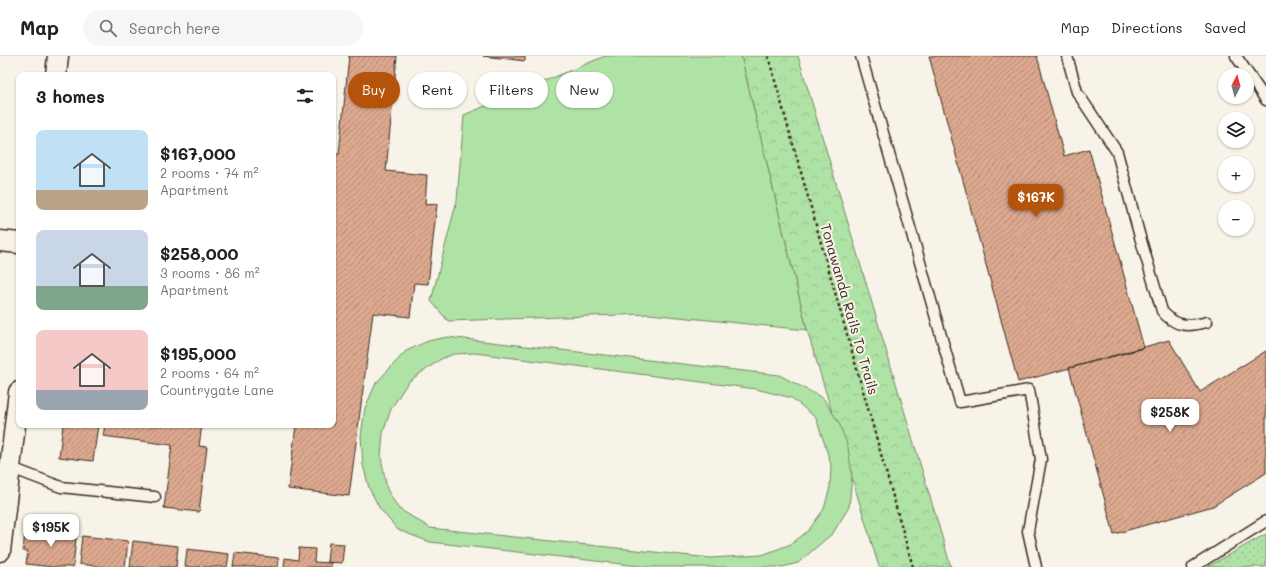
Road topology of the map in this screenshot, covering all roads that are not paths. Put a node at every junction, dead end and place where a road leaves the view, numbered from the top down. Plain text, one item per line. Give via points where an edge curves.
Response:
1 (58, 56) edge
2 (861, 56) edge
3 (1067, 56) edge
4 (1236, 56) edge
5 (56, 72) edge
6 (1266, 100) edge
7 (0, 241) edge
8 (16, 244) edge
9 (1207, 322) dead end
10 (16, 417) edge
11 (10, 467) junction
12 (3, 489) edge
13 (156, 497) dead end
14 (1266, 521) edge
15 (0, 551) edge
16 (1036, 567) edge
17 (1193, 567) edge

1 - 5 street
2 - 16 lane via 960,402 1029,390 1041,459 1028,531
3 - 9 lane via 1077,92 1117,152 1162,310 1170,320 1182,324 1194,326
4 - 6 lane
7 - 8 street
10 - 11 street
11 - 12 street
11 - 13 lane via 61,487
12 - 15 street
14 - 17 lane

